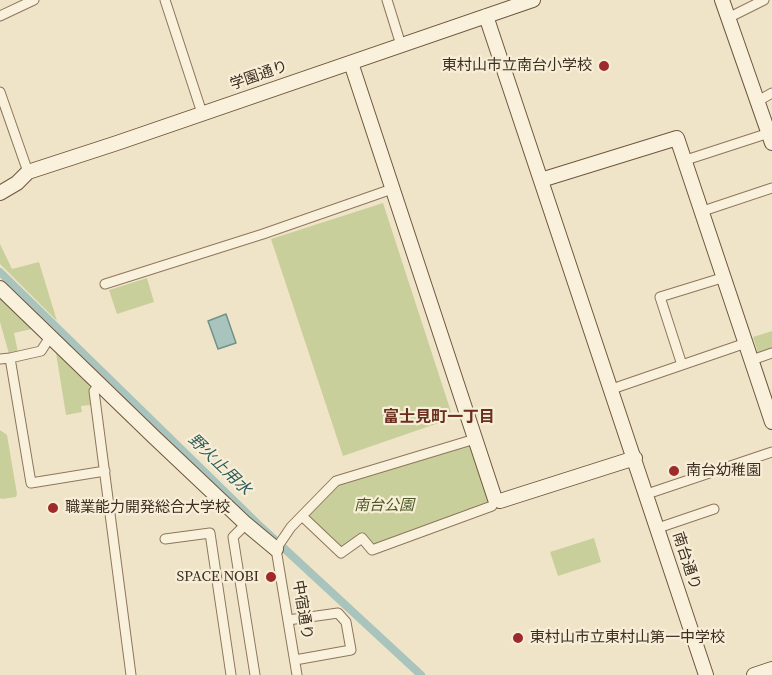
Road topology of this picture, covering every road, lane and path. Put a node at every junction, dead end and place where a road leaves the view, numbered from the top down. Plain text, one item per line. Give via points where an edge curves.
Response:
1 (34, 0) edge
2 (165, 0) edge
3 (387, 0) edge
4 (533, 0) edge
5 (722, 0) edge
6 (764, 0) edge
7 (0, 16) edge
8 (486, 16) junction
9 (728, 18) junction
10 (401, 45) junction
11 (351, 63) junction
12 (0, 92) edge
13 (772, 93) edge
14 (758, 101) junction
15 (202, 113) junction
16 (771, 136) edge
17 (686, 160) junction
18 (28, 172) junction
19 (541, 180) junction
20 (772, 188) edge
21 (392, 189) junction
22 (0, 193) edge
23 (703, 212) junction
24 (725, 277) junction
25 (105, 285) dead end
26 (0, 288) edge
27 (50, 337) junction
28 (746, 343) junction
29 (772, 353) edge
30 (5, 359) edge
31 (752, 360) junction
32 (682, 365) junction
33 (99, 384) junction
34 (612, 389) junction
35 (772, 422) edge
36 (475, 439) junction
37 (772, 452) edge
38 (635, 458) junction
39 (105, 471) junction
40 (647, 494) junction
41 (495, 499) junction
42 (714, 509) dead end
43 (302, 516) junction
44 (246, 524) junction
45 (658, 528) junction
46 (165, 539) dead end
47 (278, 545) junction
48 (288, 620) junction
49 (295, 660) junction
50 (772, 669) edge
51 (131, 675) edge
52 (231, 675) edge
53 (255, 675) edge
54 (297, 675) edge
55 (706, 675) edge
56 (754, 675) edge

1 - 7 street
2 - 15 street
3 - 10 street
4 - 8 street, 学園通り
5 - 9 street
6 - 9 street
8 - 10 street, 学園通り
8 - 19 street, 南台通り
9 - 14 street
10 - 11 street, 学園通り
11 - 15 street, 学園通り
11 - 21 street
12 - 18 street
13 - 14 street
14 - 16 street
15 - 18 street, 学園通り
16 - 17 street
17 - 19 street via 677,138 672,138
17 - 23 street
18 - 22 street, 学園通り
19 - 34 street, 南台通り
20 - 23 street
21 - 25 street
21 - 36 street
23 - 24 street
24 - 28 street
24 - 32 street via 660,297
26 - 27 street
27 - 30 street via 41,351
27 - 33 street
28 - 31 street
28 - 32 street
29 - 31 street
30 - 39 street via 31,483
31 - 35 street
32 - 34 street
33 - 39 street via 94,391
33 - 44 street
34 - 38 street, 南台通り
36 - 41 street
36 - 43 street via 336,481
37 - 40 street
38 - 40 street, 南台通り
38 - 41 street via 500,501
39 - 51 street
40 - 45 street, 南台通り
41 - 43 street via 492,506 372,550 363,538 342,553
42 - 45 street
43 - 47 street
44 - 47 street
44 - 53 street via 233,537
45 - 55 street, 南台通り
46 - 52 street via 210,532
47 - 48 street, 中宿通り
48 - 49 street, 中宿通り
48 - 49 street via 338,613 346,622 351,650
49 - 54 street, 中宿通り
50 - 56 street

